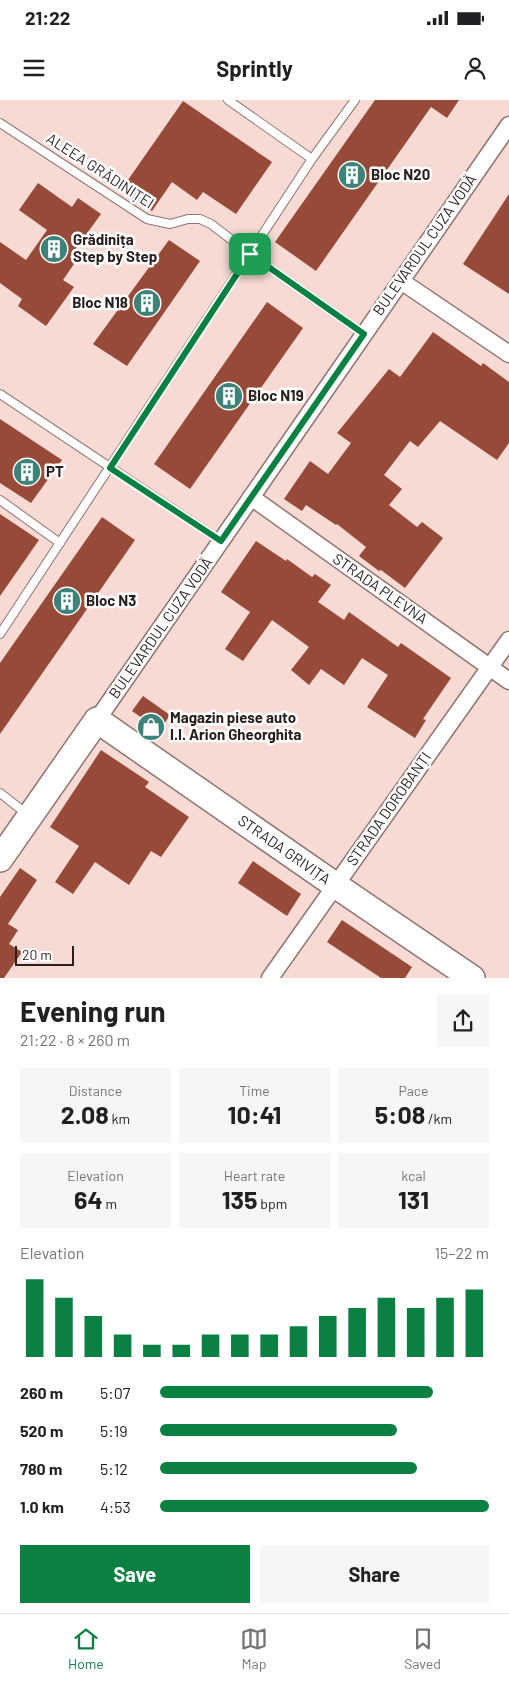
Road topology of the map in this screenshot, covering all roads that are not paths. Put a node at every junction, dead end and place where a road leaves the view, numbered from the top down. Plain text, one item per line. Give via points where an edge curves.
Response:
1 (228, 100) edge
2 (355, 100) edge
3 (0, 123) edge
4 (509, 125) edge
5 (312, 159) junction
6 (250, 254) junction
7 (401, 280) junction
8 (364, 334) junction
9 (509, 354) edge
10 (0, 394) edge
11 (110, 468) junction
12 (251, 498) junction
13 (0, 500) edge
14 (221, 541) junction
15 (60, 543) junction
16 (0, 634) edge
17 (509, 640) edge
18 (490, 667) junction
19 (509, 680) edge
20 (97, 720) junction
21 (0, 793) edge
22 (30, 816) junction
23 (0, 859) edge
24 (335, 885) junction
25 (270, 978) edge
26 (472, 978) edge

1 - 5 lane
2 - 5 lane
3 - 6 lane, ALEEA GRĂDINIȚEI via 148,219 170,224 200,219
4 - 7 street, BULEVARDUL CUZA VODĂ
5 - 6 lane
6 - 8 lane, ALEEA GRĂDINIȚEI
6 - 11 lane
7 - 8 street, BULEVARDUL CUZA VODĂ
7 - 9 street
8 - 12 street, BULEVARDUL CUZA VODĂ
10 - 11 lane
11 - 14 lane
11 - 15 lane
12 - 14 street, BULEVARDUL CUZA VODĂ
12 - 18 street, STRADA PLEVNA
13 - 15 lane
14 - 20 street, BULEVARDUL CUZA VODĂ
15 - 16 lane
17 - 18 street, STRADA DOROBANȚI
18 - 19 street, STRADA PLEVNA
18 - 24 street, STRADA DOROBANȚI
20 - 22 main road, BULEVARDUL CUZA VODĂ
20 - 24 main road, STRADA GRIVIȚA
21 - 22 lane
22 - 23 main road, BULEVARDUL CUZA VODĂ
24 - 25 street, STRADA DOROBANȚI
24 - 26 main road, STRADA GRIVIȚA

